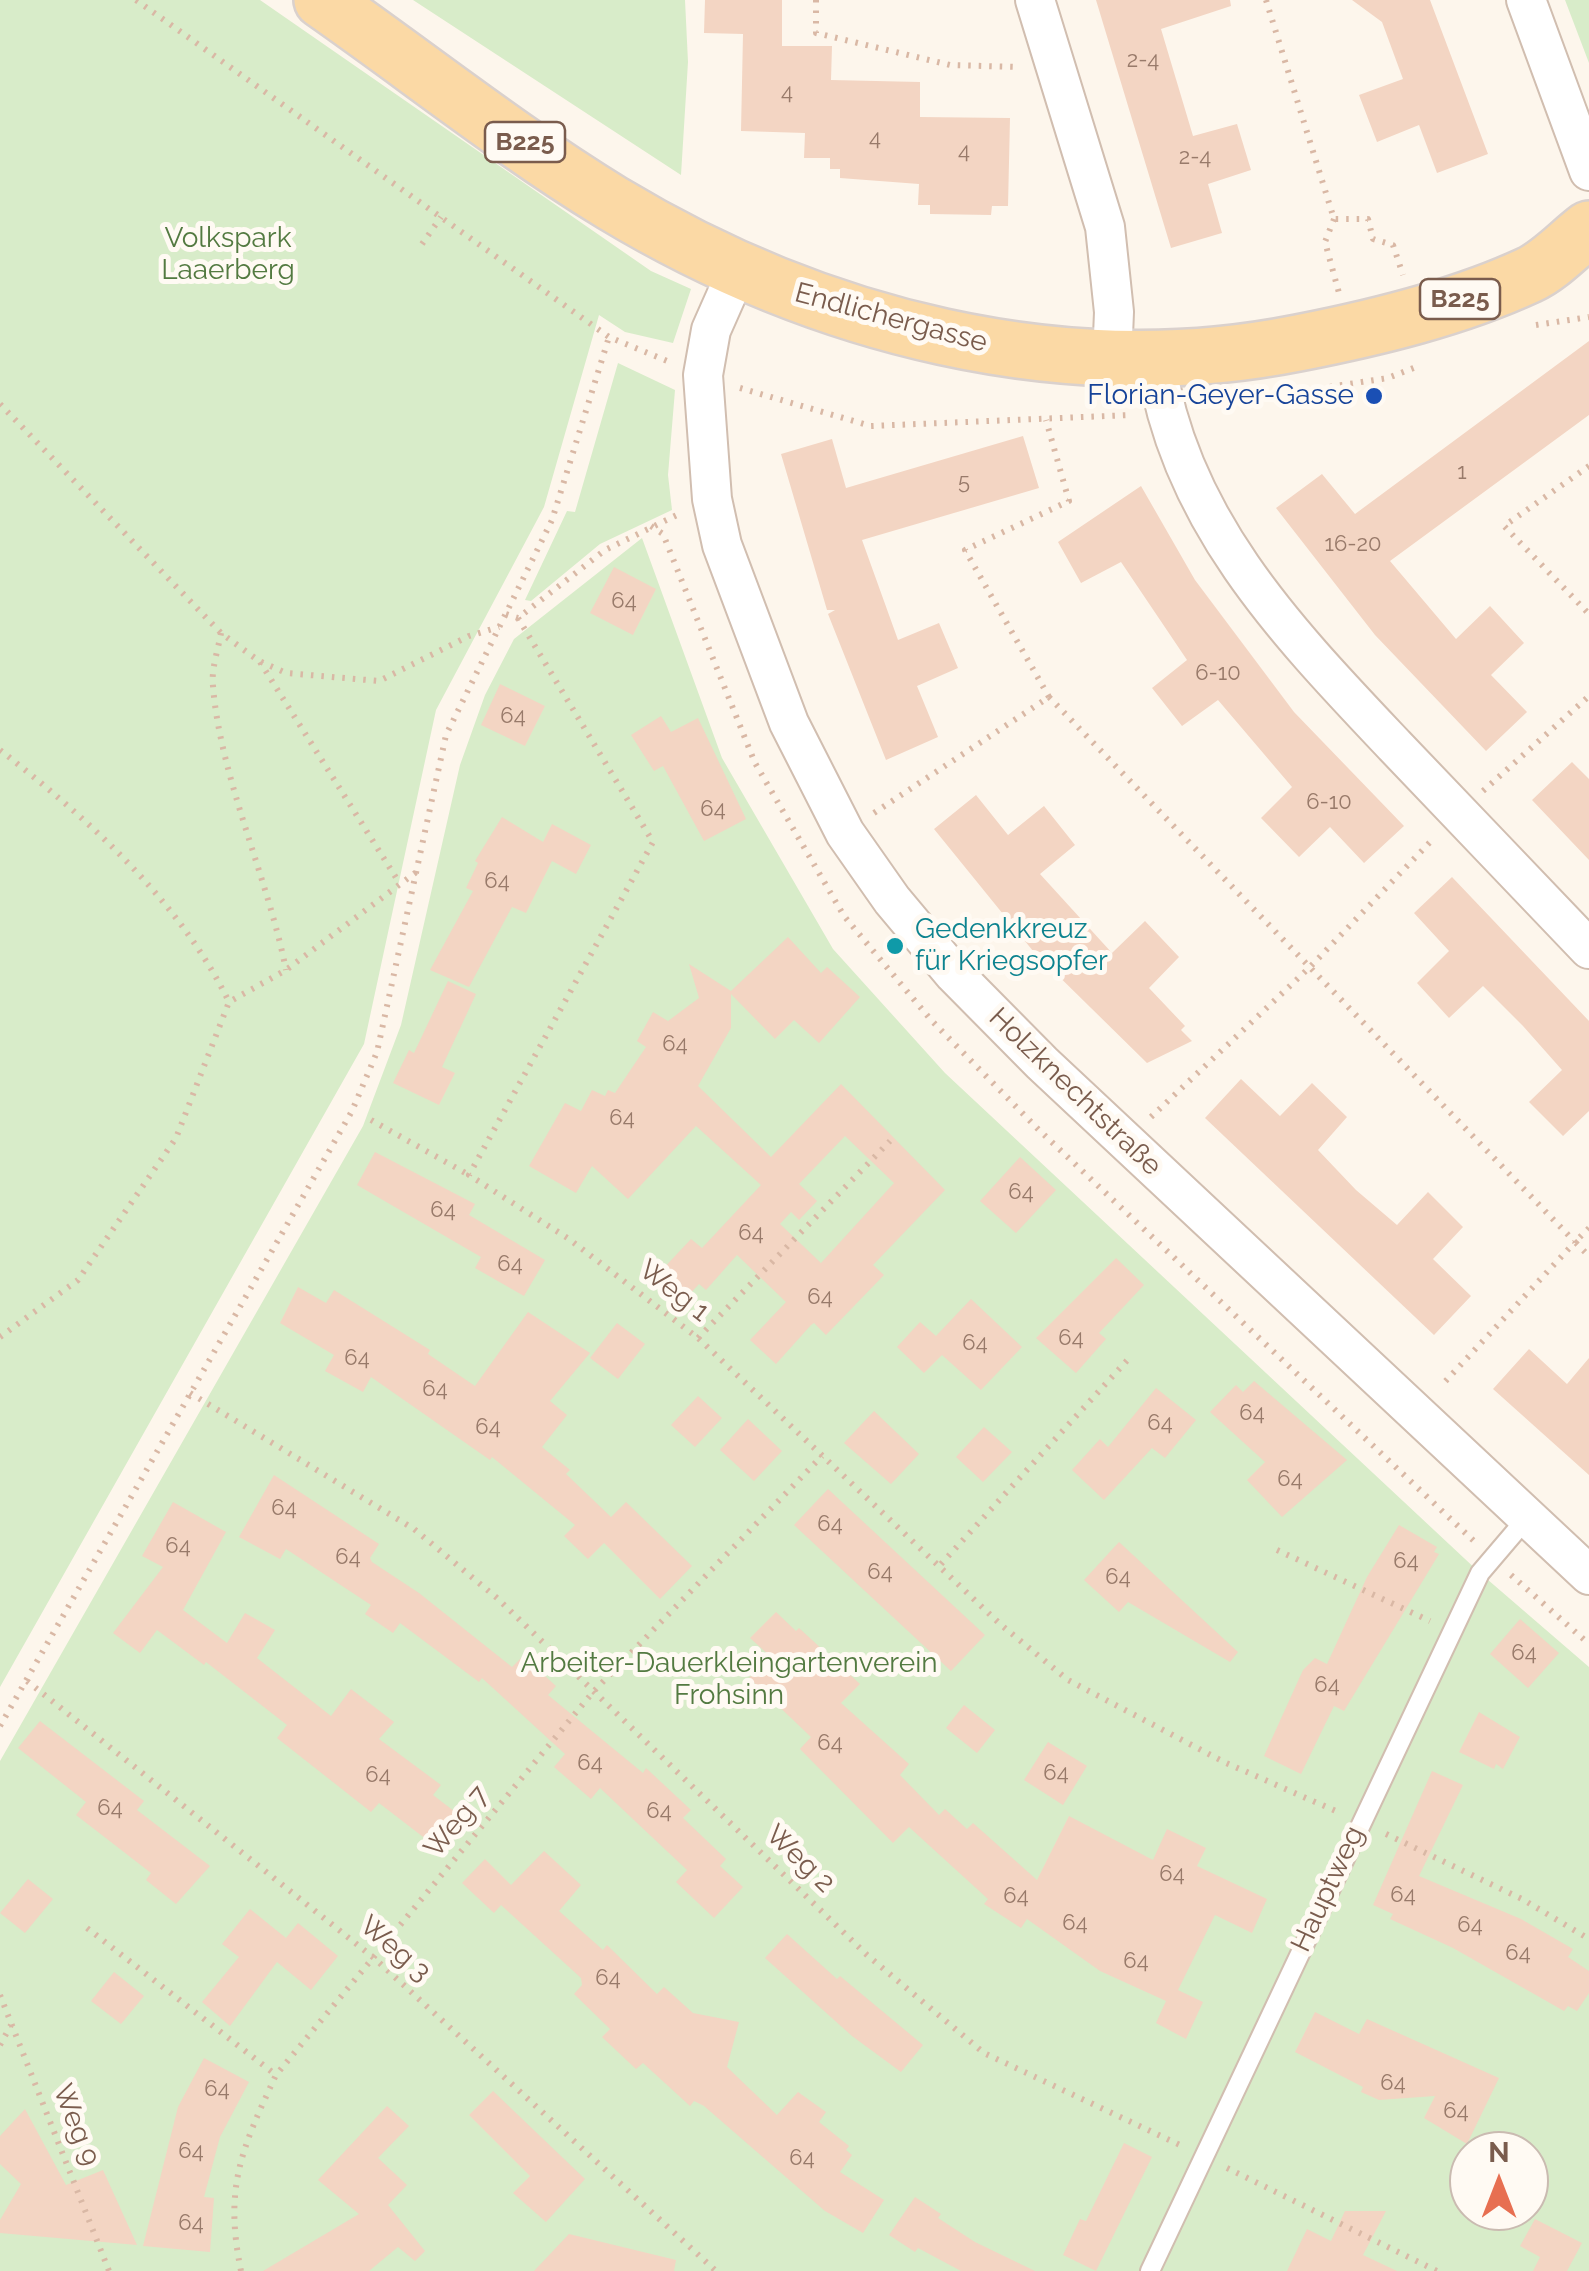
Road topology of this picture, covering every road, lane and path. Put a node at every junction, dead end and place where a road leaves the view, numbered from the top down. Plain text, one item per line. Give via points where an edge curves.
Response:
1 (136, 0) edge
2 (322, 0) edge
3 (816, 0) edge
4 (1035, 0) edge
5 (1266, 0) edge
6 (1526, 0) edge
7 (1053, 58) junction
8 (1589, 170) edge
9 (441, 217) junction
10 (1334, 220) junction
11 (1589, 229) edge
12 (422, 244) dead end
13 (738, 269) junction
14 (1532, 274) junction
15 (1403, 275) dead end
16 (1589, 283) edge
17 (1340, 294) dead end
18 (609, 337) junction
19 (703, 376) junction
20 (1143, 376) junction
21 (0, 404) edge
22 (736, 404) dead end
23 (1046, 420) junction
24 (1589, 466) edge
25 (712, 500) junction
26 (506, 614) junction
27 (1589, 614) edge
28 (518, 618) junction
29 (500, 626) junction
30 (221, 633) junction
31 (259, 661) junction
32 (1589, 696) edge
33 (1049, 697) junction
34 (0, 750) edge
35 (864, 801) dead end
36 (1458, 812) junction
37 (872, 815) junction
38 (878, 825) dead end
39 (420, 869) junction
40 (400, 884) junction
41 (1589, 949) edge
42 (1310, 967) junction
43 (286, 970) junction
44 (229, 1002) junction
45 (1134, 1106) dead end
46 (371, 1120) dead end
47 (1148, 1120) junction
48 (1162, 1134) dead end
49 (890, 1141) dead end
50 (469, 1175) junction
51 (1589, 1228) edge
52 (1574, 1242) junction
53 (1589, 1256) edge
54 (0, 1337) edge
55 (698, 1338) junction
56 (1132, 1355) dead end
57 (190, 1393) junction
58 (1415, 1414) junction
59 (822, 1456) junction
60 (1526, 1519) junction
61 (1277, 1550) dead end
62 (941, 1564) junction
63 (1589, 1575) edge
64 (1452, 1630) junction
65 (27, 1682) junction
66 (593, 1692) junction
67 (0, 1726) edge
68 (1359, 1822) junction
69 (87, 1928) dead end
70 (1589, 1938) edge
71 (374, 1958) junction
72 (0, 1996) edge
73 (12, 2024) junction
74 (0, 2045) edge
75 (276, 2075) junction
76 (1204, 2156) junction
77 (109, 2271) edge
78 (241, 2271) edge
79 (716, 2271) edge
80 (1150, 2271) edge
81 (1437, 2271) edge

1 - 9 path
2 - 13 main road, Endlichergasse / B225 via 612,203
3 - 7 path via 816,33 950,65 1028,67
4 - 7 street
5 - 10 path
6 - 8 street
7 - 20 street
9 - 12 path
9 - 18 path
10 - 15 path via 1368,220 1373,239 1393,245
10 - 17 path via 1325,242
11 - 14 main road, Endlichergasse / B225
13 - 19 street, Holzknechtstraße via 711,330
13 - 20 main road, Endlichergasse / B225 via 810,300 944,338
14 - 16 main road, Endlichergasse / B225
14 - 20 main road, Endlichergasse / B225 via 1356,332
18 - 19 path
18 - 26 path via 552,520
19 - 25 street, Holzknechtstraße
20 - 23 path via 1123,416
20 - 36 street via 1208,512 1278,622
21 - 30 path
22 - 23 path via 734,386 871,426
23 - 33 path via 1069,501 965,550
24 - 27 path via 1504,526
25 - 28 path via 604,550
25 - 58 street, Holzknechtstraße via 722,545 789,723 844,833 892,900 1042,1063
26 - 28 path
26 - 29 path
28 - 50 path via 653,842
29 - 31 path via 379,681 286,672
29 - 39 path via 446,735
30 - 31 path
30 - 43 path via 212,684
31 - 40 path
32 - 36 path
33 - 37 path
33 - 42 path
34 - 44 path via 74,808 174,917
35 - 37 path
36 - 41 street
36 - 42 path
37 - 38 path
39 - 40 path
39 - 57 path via 378,1052 352,1111
40 - 43 path
42 - 47 path
42 - 52 path
43 - 44 path
44 - 54 path via 176,1138 78,1280
45 - 47 path
46 - 50 path, Weg 1
47 - 48 path
49 - 55 path
50 - 55 path, Weg 1 via 569,1239
51 - 52 path
52 - 53 path
52 - 58 path
55 - 59 path, Weg 1
56 - 62 path
57 - 65 path
57 - 66 path, Weg 2 via 414,1528
58 - 60 street, Holzknechtstraße
59 - 62 path, Weg 1
59 - 66 path, Weg 7
60 - 63 street, Holzknechtstraße
60 - 64 lane, Hauptweg via 1480,1573
61 - 64 path
62 - 68 path, Weg 1 via 1068,1680 1224,1762
64 - 68 lane, Hauptweg
65 - 67 path
65 - 71 path, Weg 3
66 - 71 path, Weg 7
66 - 76 path, Weg 2 via 867,1954 984,2053
68 - 70 path, Weg 1
68 - 76 lane, Hauptweg
69 - 75 path
71 - 75 path, Weg 7
71 - 79 path, Weg 3
72 - 73 path, Weg 9
73 - 74 path
73 - 77 path, Weg 9
75 - 78 path, Weg 7 via 254,2120 232,2195
76 - 80 lane, Hauptweg
76 - 81 path, Weg 2

